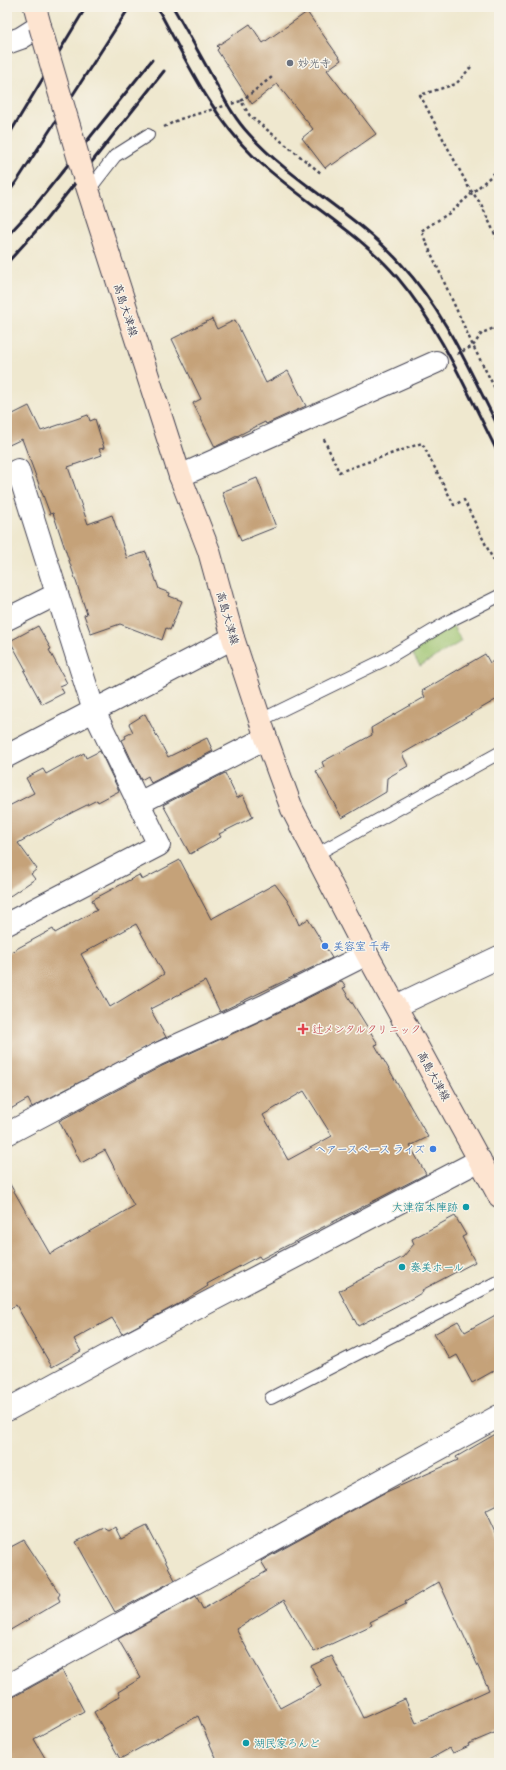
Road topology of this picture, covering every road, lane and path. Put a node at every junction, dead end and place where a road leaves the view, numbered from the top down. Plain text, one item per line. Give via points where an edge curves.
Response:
1 (37, 16) edge
2 (7, 43) edge
3 (471, 68) dead end
4 (272, 77) dead end
5 (241, 101) junction
6 (148, 135) joint
7 (499, 170) edge
8 (322, 174) dead end
9 (86, 184) junction
10 (472, 193) junction
11 (499, 243) edge
12 (499, 326) edge
13 (473, 346) junction
14 (436, 362) joint
15 (499, 396) edge
16 (314, 416) junction
17 (7, 476) edge
18 (180, 476) junction
19 (499, 572) edge
20 (57, 594) junction
21 (499, 596) edge
22 (7, 619) edge
23 (233, 638) junction
24 (94, 710) junction
25 (263, 729) junction
26 (499, 752) edge
27 (7, 756) edge
28 (139, 803) junction
29 (315, 855) junction
30 (7, 924) edge
31 (367, 954) junction
32 (499, 958) edge
33 (396, 1006) junction
34 (7, 1134) edge
35 (480, 1160) junction
36 (499, 1196) edge
37 (499, 1281) edge
38 (271, 1398) dead end
39 (7, 1410) edge
40 (499, 1416) edge
41 (7, 1686) edge

1 - 2 street via 20,38
1 - 9 main road, 高島大津線, bridge
3 - 10 path via 456,84 420,95
4 - 5 path
5 - 6 path via 180,119
5 - 8 path via 250,116
6 - 9 lane via 115,156
7 - 10 path
9 - 18 main road, 高島大津線
10 - 11 path via 481,204
10 - 13 path via 451,212 421,231
12 - 13 path via 482,333
13 - 14 path
13 - 15 path
14 - 16 street
16 - 18 street
16 - 19 path via 338,472 422,443 454,505 464,500
17 - 20 street via 18,470
18 - 23 main road, 高島大津線 via 209,551
20 - 22 street
20 - 24 street
21 - 25 lane via 451,620
23 - 24 street
23 - 25 main road, 高島大津線
24 - 27 street
24 - 28 street
25 - 28 street
25 - 29 main road, 高島大津線 via 292,809
26 - 29 lane
28 - 30 street via 160,845
29 - 31 main road, 高島大津線
31 - 33 main road, 高島大津線
31 - 34 street via 264,1006 156,1055
32 - 33 street
33 - 35 main road, 高島大津線
35 - 36 main road, 高島大津線
35 - 39 street
37 - 38 lane
40 - 41 street

